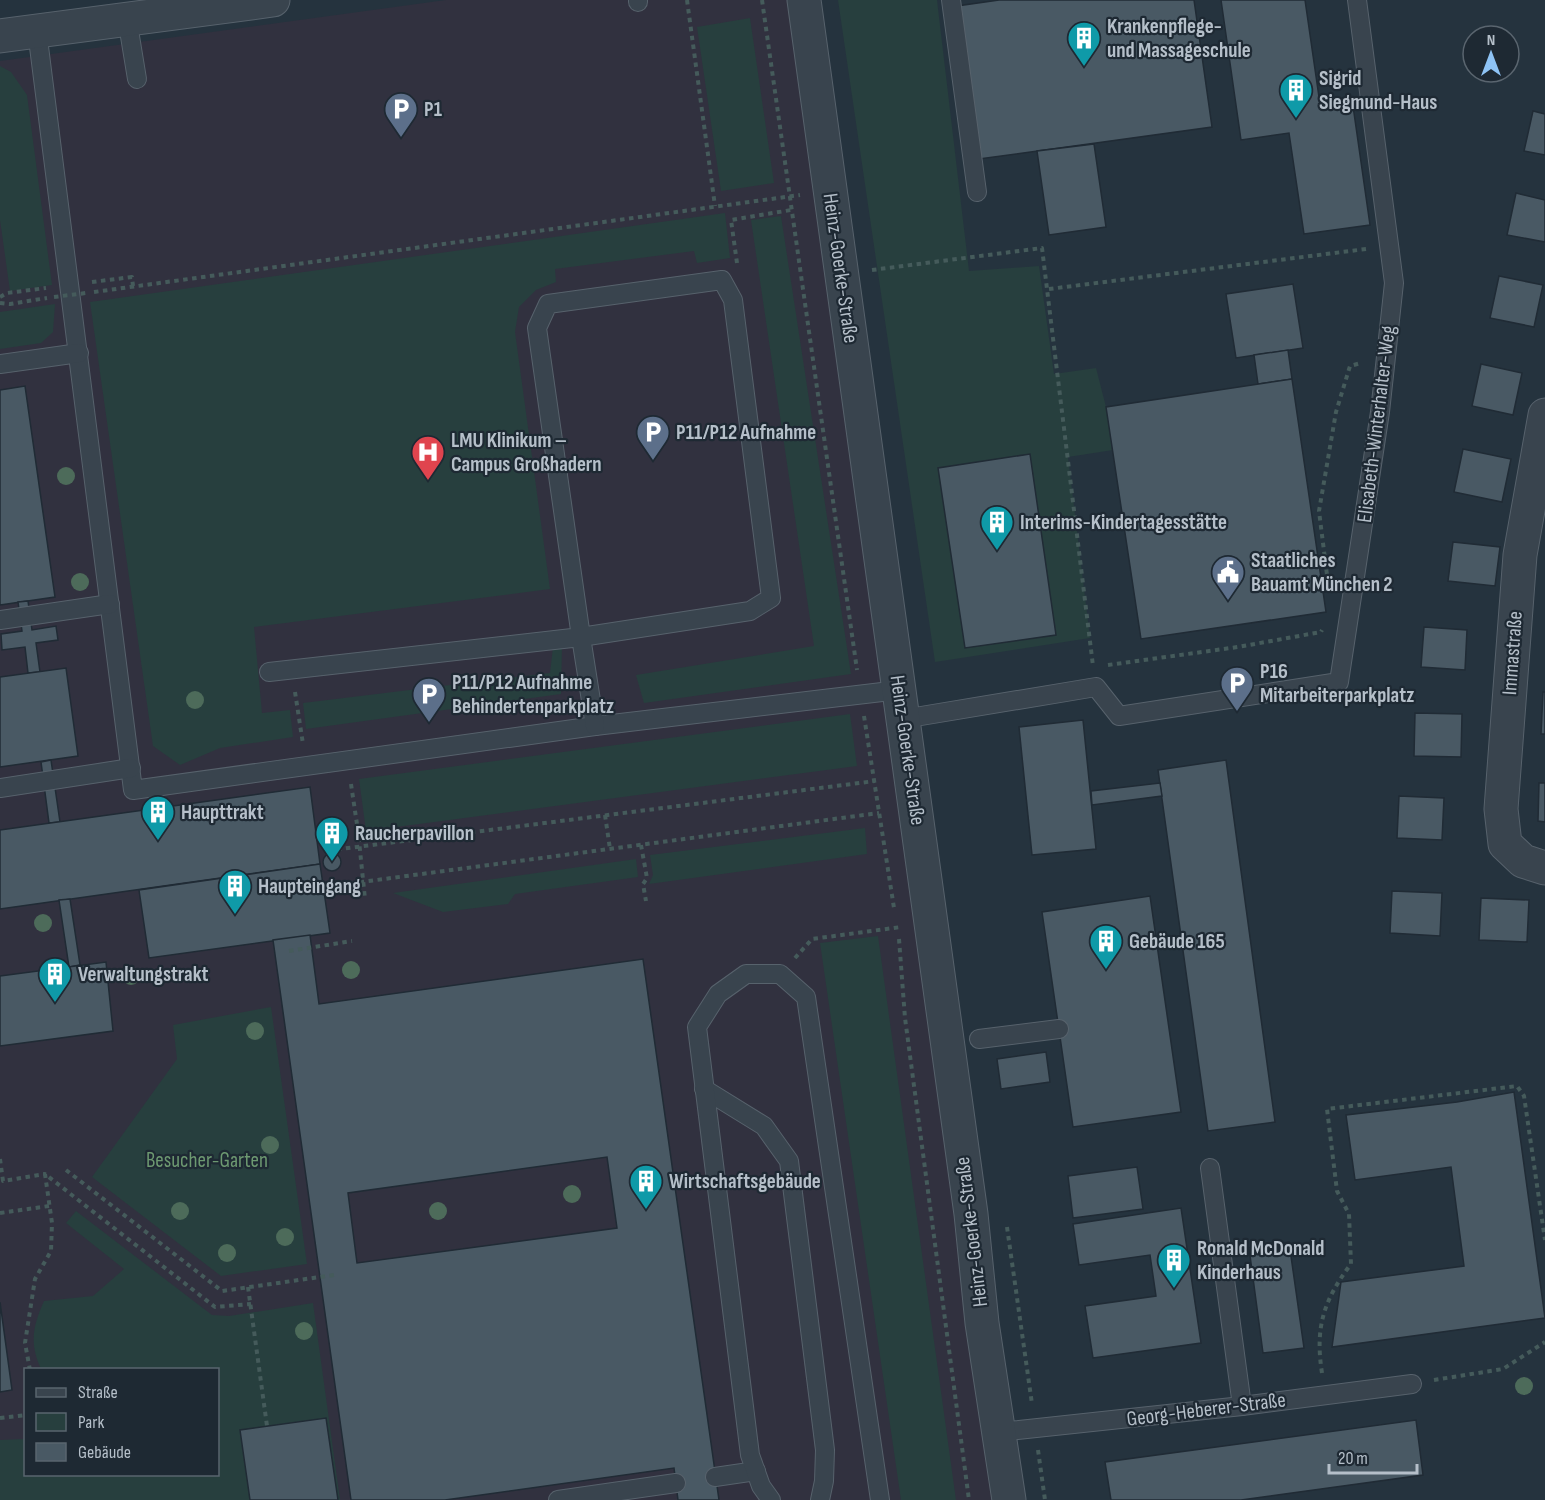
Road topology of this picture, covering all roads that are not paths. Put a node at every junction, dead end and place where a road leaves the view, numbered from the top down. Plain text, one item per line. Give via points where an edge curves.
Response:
1 (273, 0) edge
2 (804, 0) edge
3 (951, 0) edge
4 (1357, 0) edge
5 (127, 18) junction
6 (37, 31) junction
7 (0, 36) edge
8 (137, 79) dead end
9 (976, 192) dead end
10 (79, 353) junction
11 (0, 364) edge
12 (1545, 415) edge
13 (110, 604) junction
14 (0, 620) edge
15 (580, 637) junction
16 (268, 672) dead end
17 (901, 704) junction
18 (596, 726) junction
19 (131, 768) junction
20 (0, 788) edge
21 (1545, 868) edge
22 (1059, 1029) dead end
23 (980, 1039) dead end
24 (705, 1089) junction
25 (1209, 1168) dead end
26 (1412, 1384) road end
27 (1242, 1406) junction
28 (1000, 1432) junction
29 (756, 1471) junction
30 (715, 1477) dead end
31 (676, 1483) dead end
32 (558, 1500) edge
33 (771, 1500) edge
34 (820, 1500) edge
35 (880, 1500) edge
36 (1009, 1500) edge

1 - 5 street
2 - 17 street, Heinz-Goerke-Straße
3 - 9 lane
4 - 17 lane, Elisabeth-Winterhalter-Weg via 1394,284 1380,412 1339,682 1119,716 1096,687
5 - 6 street
5 - 8 lane
6 - 7 street
6 - 10 lane via 78,289
10 - 11 lane
10 - 13 lane
12 - 21 street, Immastraße via 1520,555 1501,809 1505,844 1524,861
13 - 14 lane
13 - 19 lane
15 - 15 lane via 537,328 548,304 722,280 733,300 771,598 750,611
15 - 16 lane
15 - 18 lane
17 - 18 lane via 861,694
17 - 28 street, Heinz-Goerke-Straße via 971,1214 982,1323
18 - 19 lane via 133,790
19 - 20 lane
22 - 23 lane
24 - 29 lane via 750,1455
24 - 34 lane via 764,1126 789,1161 825,1450
24 - 35 lane via 697,1027 718,994 746,974 780,974 806,997
25 - 27 lane
26 - 27 lane, Georg-Heberer-Straße
27 - 28 lane, Georg-Heberer-Straße
28 - 36 street, Heinz-Goerke-Straße
29 - 30 lane
29 - 33 lane
31 - 32 lane

